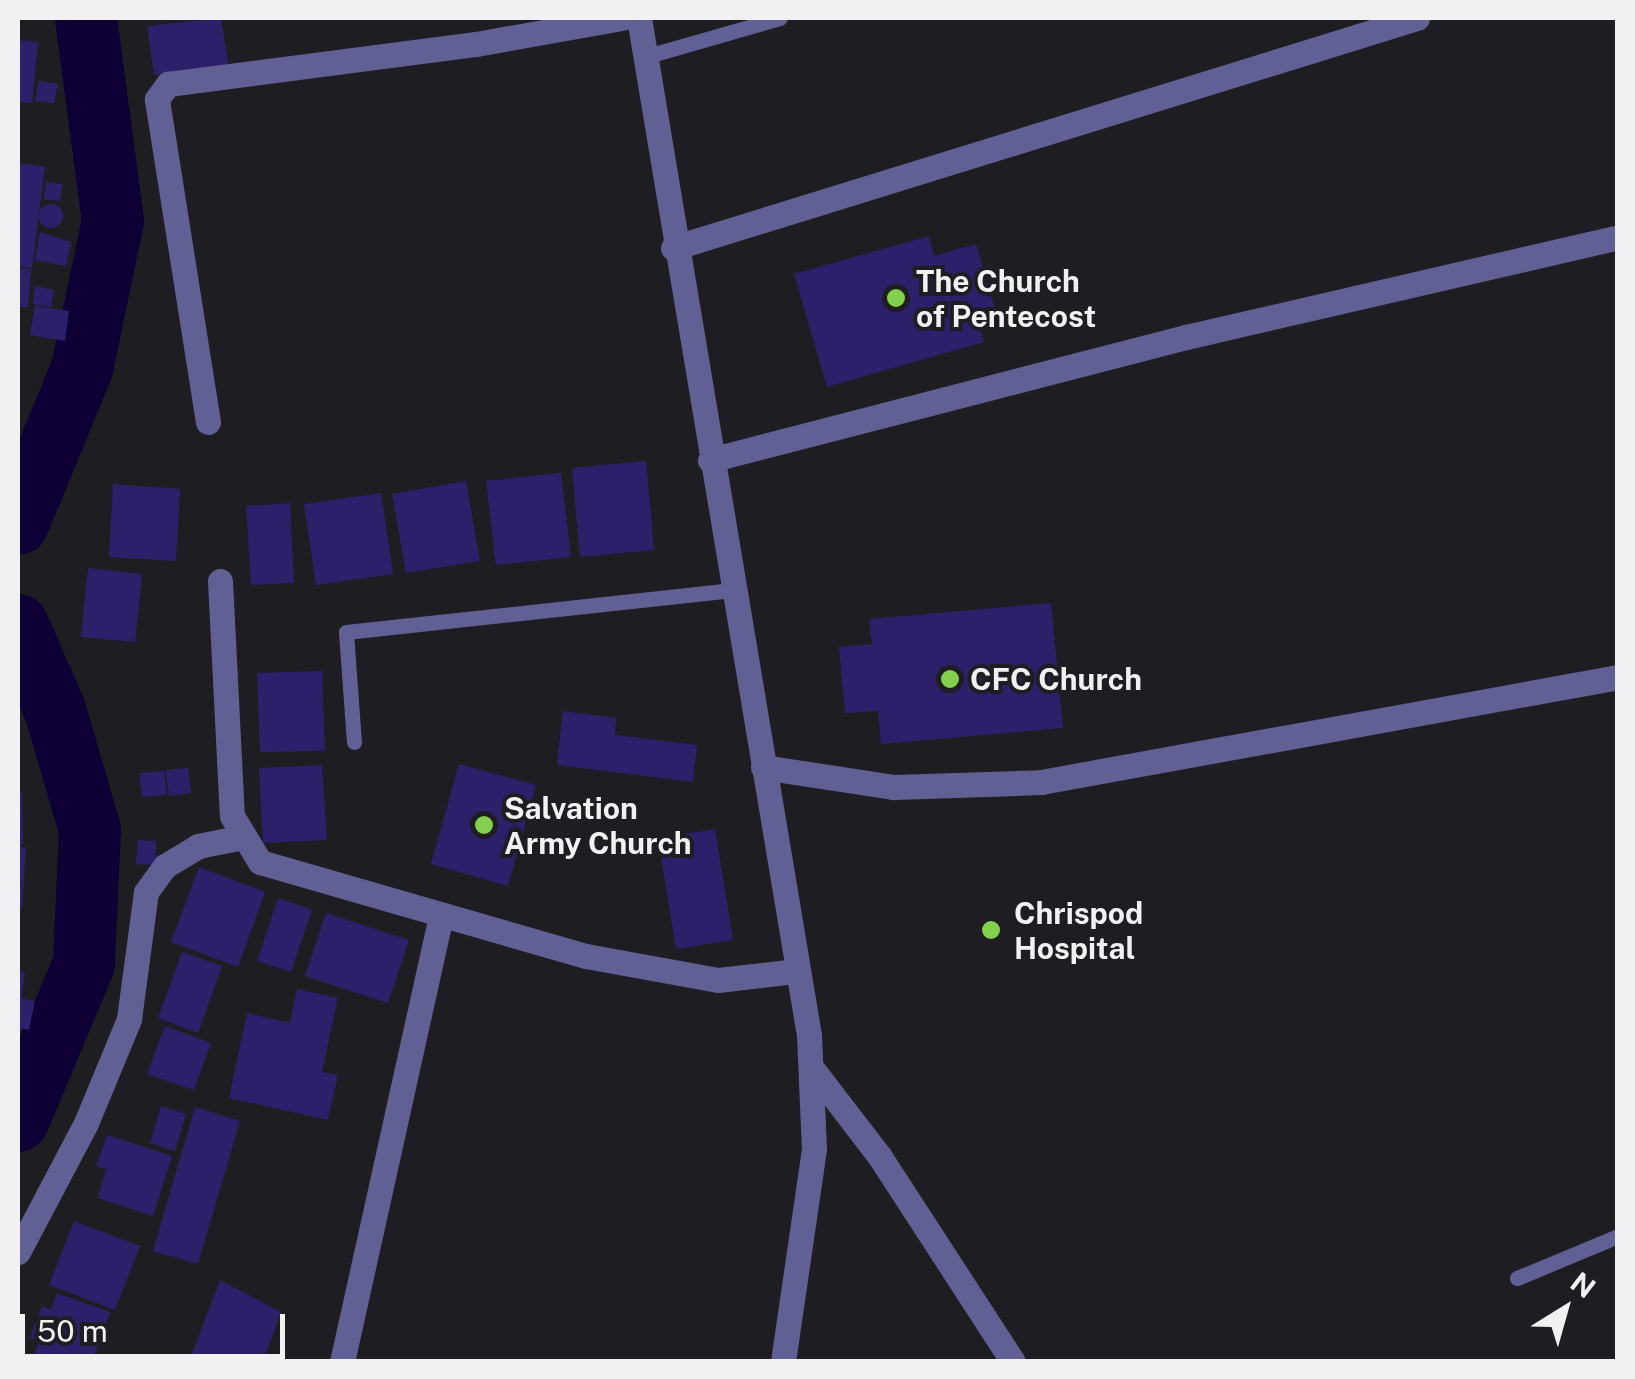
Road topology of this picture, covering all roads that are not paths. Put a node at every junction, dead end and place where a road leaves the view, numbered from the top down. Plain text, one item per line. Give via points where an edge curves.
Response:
1 (622, 18) edge
2 (639, 18) edge
3 (780, 18) edge
4 (1418, 18) edge
5 (644, 57) junction
6 (1618, 237) edge
7 (673, 248) junction
8 (208, 422) dead end
9 (710, 460) junction
10 (220, 581) dead end
11 (733, 590) junction
12 (1618, 676) edge
13 (354, 742) dead end
14 (763, 767) junction
15 (243, 837) junction
16 (440, 916) junction
17 (796, 971) junction
18 (811, 1067) junction
19 (1618, 1236) edge
20 (18, 1252) edge
21 (1518, 1278) dead end
22 (342, 1362) edge
23 (783, 1362) edge
24 (1013, 1362) edge

1 - 8 street via 168,84 157,99
2 - 5 street
3 - 5 lane
4 - 7 street
5 - 7 street
6 - 9 street via 1186,337
7 - 9 street
9 - 11 street
10 - 15 street via 232,816
11 - 13 lane via 346,632
11 - 14 street
12 - 14 street via 1041,782 894,788
14 - 17 street
15 - 16 street via 260,862
15 - 20 street via 198,846 164,866 146,892 129,1020 86,1123
16 - 17 street via 586,956 718,980
16 - 22 street
17 - 18 street
18 - 23 street via 814,1149
18 - 24 street via 880,1157
19 - 21 lane

